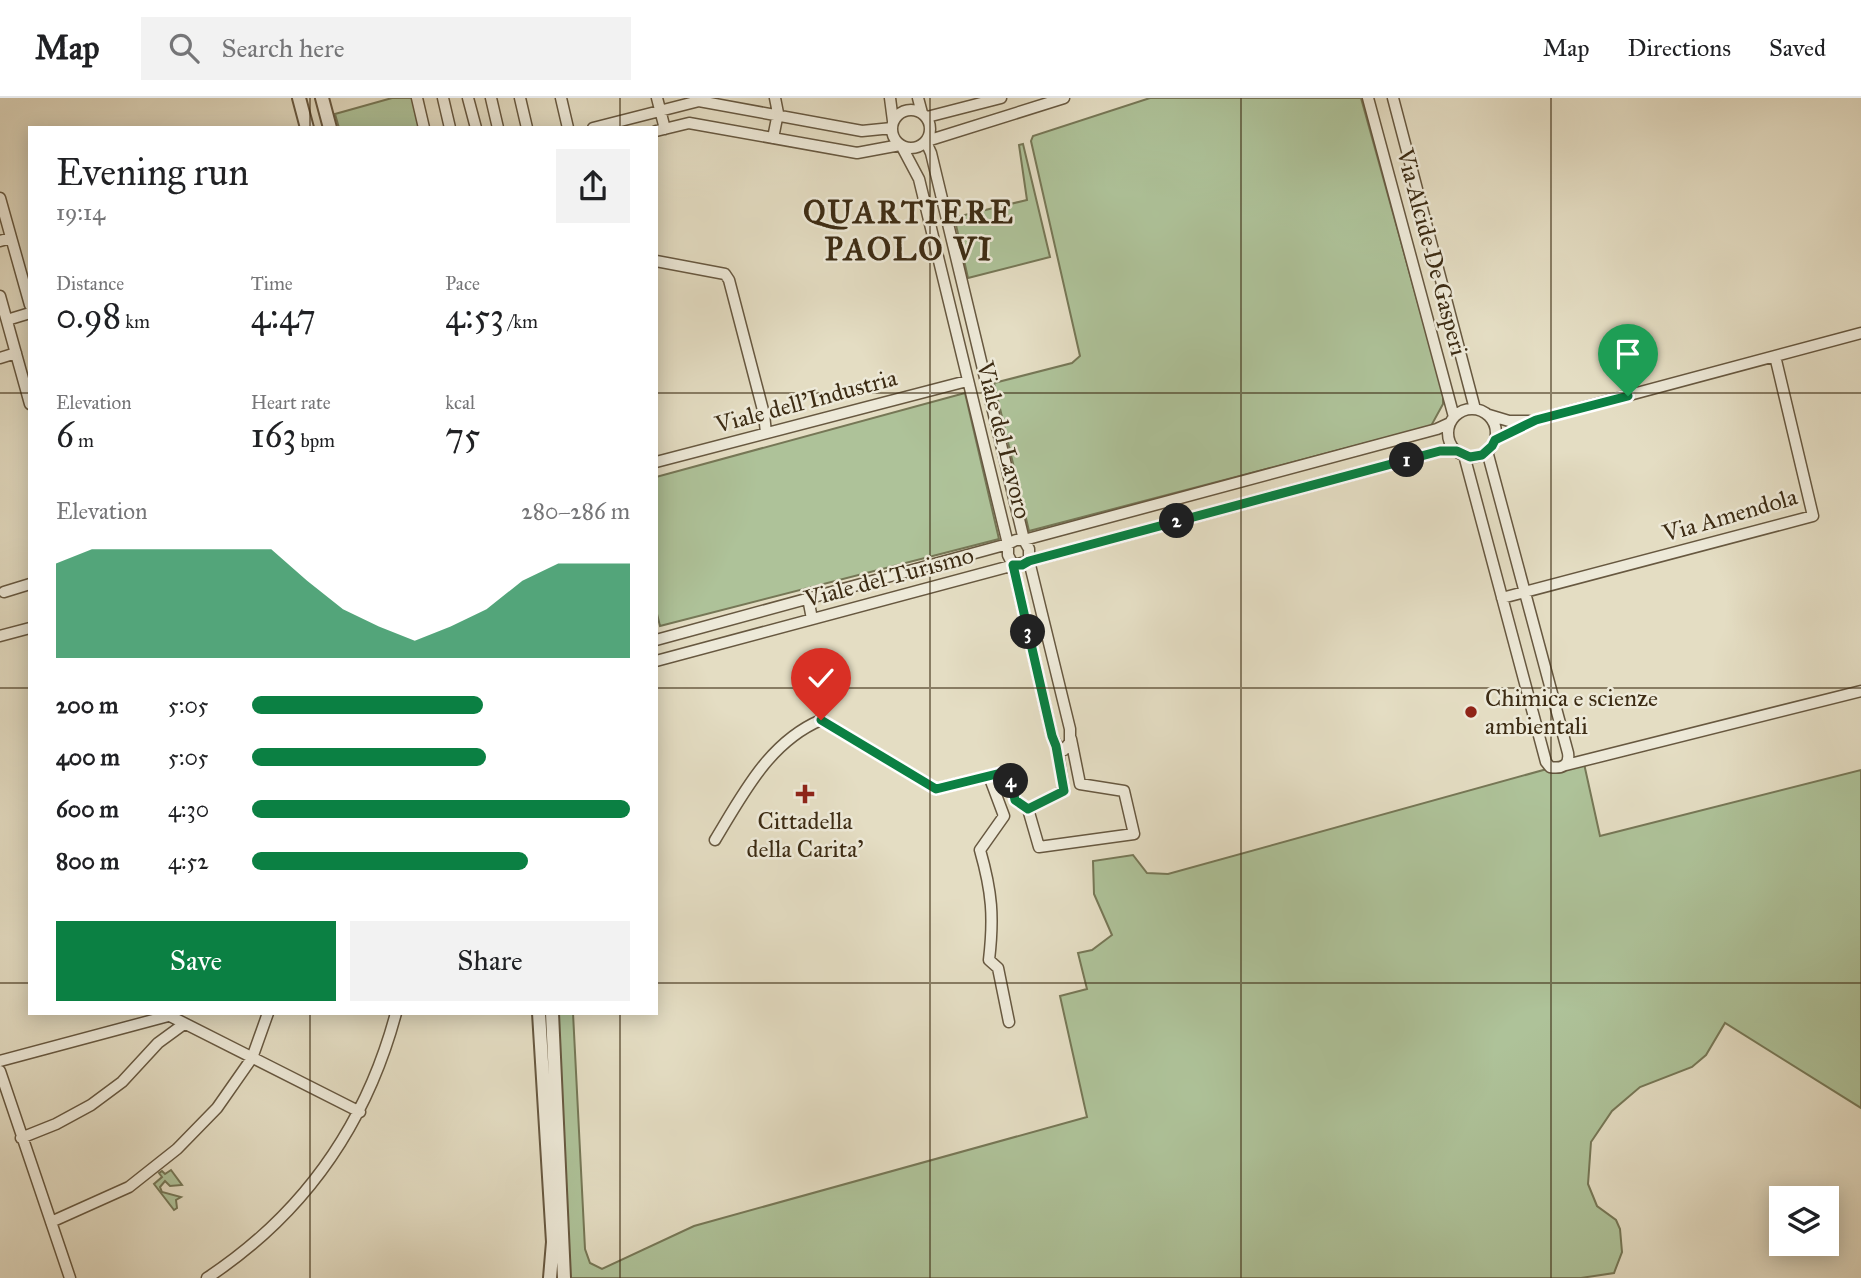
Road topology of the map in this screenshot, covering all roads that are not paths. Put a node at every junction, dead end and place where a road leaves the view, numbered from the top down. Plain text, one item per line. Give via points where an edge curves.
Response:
1 (299, 98) edge
2 (322, 98) edge
3 (417, 98) edge
4 (443, 98) edge
5 (468, 98) edge
6 (491, 98) edge
7 (520, 98) edge
8 (561, 98) edge
9 (657, 98) edge
10 (775, 98) edge
11 (890, 98) edge
12 (918, 98) edge
13 (1000, 98) edge
14 (1064, 98) edge
15 (1368, 98) edge
16 (1393, 98) edge
17 (660, 111) junction
18 (924, 115) junction
19 (777, 116) junction
20 (893, 125) junction
21 (306, 126) edge
22 (330, 126) edge
23 (424, 126) edge
24 (450, 126) edge
25 (475, 126) edge
26 (498, 126) edge
27 (527, 126) edge
28 (568, 126) edge
29 (601, 126) edge
30 (661, 130) edge
31 (773, 138) junction
32 (927, 142) junction
33 (901, 146) junction
34 (0, 198) edge
35 (11, 238) junction
36 (0, 241) edge
37 (658, 261) edge
38 (0, 296) edge
39 (28, 298) edge
40 (28, 314) edge
41 (6, 320) junction
42 (1861, 333) edge
43 (16, 353) junction
44 (1774, 356) junction
45 (0, 358) edge
46 (967, 381) junction
47 (28, 397) edge
48 (1475, 409) junction
49 (1488, 415) junction
50 (1452, 420) junction
51 (1536, 420) junction
52 (766, 433) junction
53 (1495, 440) junction
54 (1488, 451) junction
55 (1460, 453) junction
56 (658, 461) edge
57 (1024, 540) junction
58 (1008, 544) junction
59 (1029, 561) junction
60 (1013, 565) junction
61 (28, 585) edge
62 (4, 592) dead end
63 (1525, 592) junction
64 (808, 598) junction
65 (1502, 598) junction
66 (812, 619) junction
67 (28, 629) edge
68 (0, 636) edge
69 (658, 639) edge
70 (658, 661) edge
71 (1861, 691) edge
72 (1070, 739) junction
73 (1056, 746) junction
74 (1566, 765) junction
75 (989, 776) junction
76 (1028, 809) junction
77 (715, 840) dead end
78 (168, 1015) edge
79 (173, 1015) edge
80 (267, 1015) edge
81 (395, 1015) edge
82 (539, 1015) edge
83 (552, 1015) edge
84 (1009, 1022) dead end
85 (184, 1024) junction
86 (252, 1058) junction
87 (0, 1061) edge
88 (0, 1071) edge
89 (360, 1112) junction
90 (21, 1138) junction
91 (51, 1222) junction
92 (70, 1278) edge
93 (207, 1278) edge
94 (550, 1278) edge
95 (564, 1278) edge

1 - 21 street
2 - 22 street
3 - 23 street
4 - 24 street
5 - 25 street
6 - 26 street
7 - 27 street
8 - 28 street
9 - 17 street
10 - 19 street
11 - 20 street
12 - 18 street
13 - 18 street
14 - 32 street
15 - 50 street, Via Alcide De Gasperi
16 - 48 street, Via Alcide De Gasperi
17 - 19 street via 698,101
17 - 29 street
17 - 30 street
18 - 20 street via 909,110
18 - 32 street via 931,129
19 - 20 street via 862,131
19 - 31 street
20 - 33 street via 892,135
30 - 31 street via 689,123
31 - 33 street via 857,153
32 - 33 street via 915,149
32 - 57 street, Viale del Lavoro
33 - 46 street, Viale del Lavoro via 919,179
34 - 35 street
35 - 36 street
35 - 39 street
37 - 52 street via 725,274 729,280
38 - 41 street
40 - 41 street
41 - 43 street
42 - 44 street
43 - 45 street
43 - 47 street
44 - 51 street
44 - 63 street, Via Amendola via 1814,516
46 - 52 street, Viale dell'Industria
46 - 58 street, Viale del Lavoro
48 - 49 street
48 - 50 street via 1460,412
49 - 51 street via 1509,421
49 - 53 street via 1495,426
50 - 55 street via 1449,438
50 - 57 street, Viale del Turismo via 1423,433
51 - 53 street
52 - 56 street, Viale dell'Industria
53 - 54 street
54 - 55 street via 1476,456
54 - 63 street
55 - 59 street, Viale del Turismo via 1440,451
55 - 65 street
57 - 58 street, Viale del Turismo
57 - 59 street, Viale del Lavoro
58 - 60 street, Viale del Lavoro
58 - 64 street, Viale del Turismo
59 - 60 street, Viale del Turismo
59 - 72 street, Viale del Lavoro
60 - 66 street, Viale del Turismo
60 - 73 street, Viale del Lavoro
61 - 62 street
63 - 65 street, Via Amendola
63 - 74 street via 1568,753
64 - 66 street
64 - 69 street, Viale del Turismo
65 - 74 street via 1546,762 1556,768
66 - 70 street, Viale del Turismo
67 - 68 street
71 - 74 street
72 - 73 street via 1064,750
72 - 76 street, Viale del Lavoro via 1080,784 1124,791 1135,834 1039,847
73 - 76 street, Viale del Lavoro via 1064,791
75 - 76 street via 1009,771 1015,800
75 - 77 street via 936,789 821,720 802,728 761,767
75 - 84 street via 1004,816 980,850 990,887 993,926 989,960 998,968
78 - 87 street
79 - 85 street
80 - 86 street
81 - 89 street
82 - 94 street via 553,1242
83 - 95 street
85 - 86 street
85 - 90 street via 91,1105
86 - 89 street
86 - 91 street via 217,1108 177,1149 129,1187
88 - 90 street
89 - 93 street via 309,1188 269,1231
90 - 91 street
91 - 92 street

